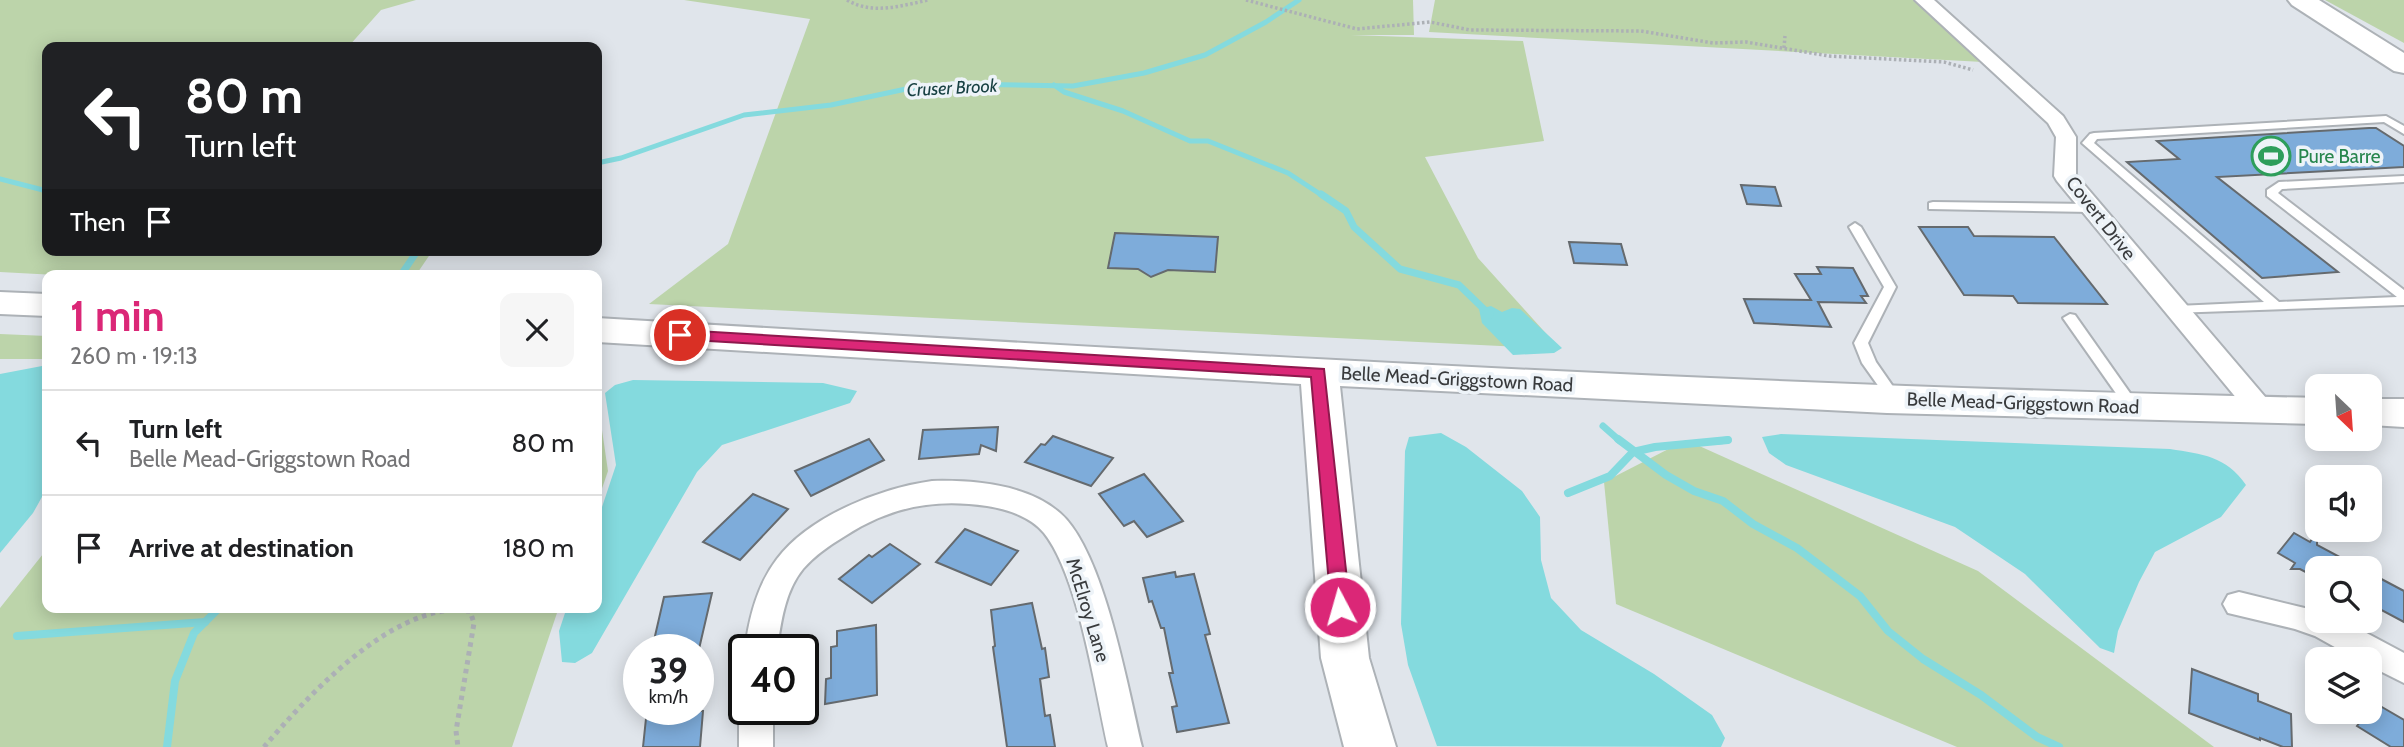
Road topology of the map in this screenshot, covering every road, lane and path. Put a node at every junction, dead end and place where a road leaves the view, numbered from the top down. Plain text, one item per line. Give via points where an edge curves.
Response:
1 (847, 0) edge
2 (928, 0) edge
3 (1246, 0) edge
4 (1924, 0) edge
5 (2301, 0) edge
6 (1785, 36) dead end
7 (1784, 48) junction
8 (2404, 65) edge
9 (1979, 72) dead end
10 (2404, 131) edge
11 (2066, 137) junction
12 (2088, 143) junction
13 (2404, 179) edge
14 (1933, 206) dead end
15 (2091, 208) junction
16 (1855, 227) dead end
17 (2404, 296) edge
18 (2404, 301) edge
19 (1, 305) edge
20 (42, 305) edge
21 (2277, 307) junction
22 (2177, 310) junction
23 (2070, 318) dead end
24 (602, 330) edge
25 (1319, 372) junction
26 (1894, 399) junction
27 (2132, 406) junction
28 (2262, 411) junction
29 (2305, 411) edge
30 (2382, 412) edge
31 (2404, 413) edge
32 (2239, 604) dead end
33 (433, 613) edge
34 (471, 613) edge
35 (764, 634) edge
36 (2404, 669) edge
37 (756, 725) edge
38 (264, 747) edge
39 (458, 747) edge
40 (756, 747) edge
41 (1125, 747) edge
42 (1370, 747) edge

1 - 2 path via 875,8
3 - 7 path via 1357,29 1430,22 1470,30 1641,30 1713,43 1746,41
4 - 11 street via 2046,111
5 - 8 main road
6 - 7 path
7 - 9 path via 1863,60 1944,62
10 - 12 lane via 2386,119 2094,136
11 - 12 lane
11 - 15 street, Covert Drive via 2065,176
12 - 21 lane
13 - 17 lane via 2279,186 2271,193
14 - 15 lane
15 - 22 street, Covert Drive
16 - 26 lane via 1890,287 1861,343 1868,363
18 - 21 lane
19 - 20 main road
21 - 22 lane
22 - 28 street, Covert Drive
23 - 27 lane
24 - 25 main road, Belle Mead-Griggstown Road
25 - 26 main road, Belle Mead-Griggstown Road
25 - 42 main road via 1345,658
26 - 27 main road, Belle Mead-Griggstown Road
27 - 28 main road, Belle Mead-Griggstown Road
28 - 29 main road, Belle Mead-Griggstown Road
30 - 31 main road
32 - 36 street via 2326,627
33 - 38 path via 400,627 326,680
34 - 39 path via 474,624 456,731
35 - 41 street, McElroy Lane via 772,596 792,561 821,535 878,503 934,491 1006,499 1051,522 1067,541 1091,608
37 - 40 street

